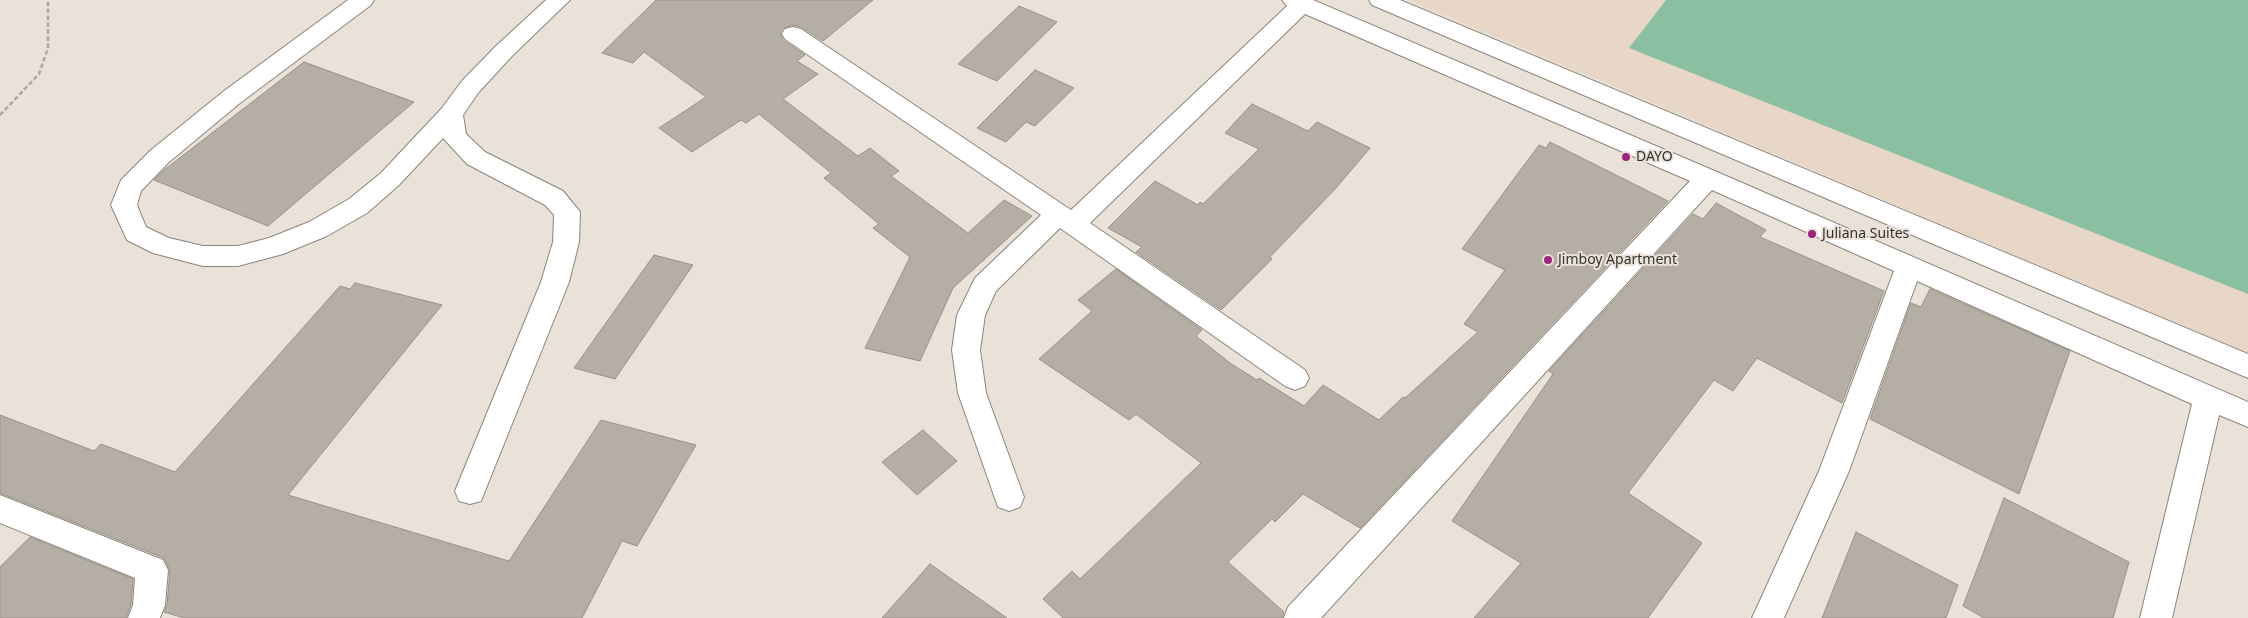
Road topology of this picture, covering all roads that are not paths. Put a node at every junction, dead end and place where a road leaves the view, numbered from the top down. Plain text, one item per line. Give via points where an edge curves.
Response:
1 (364, 0) edge
2 (559, 0) edge
3 (1380, 0) edge
4 (1298, 2) edge
5 (793, 34) dead end
6 (451, 114) junction
7 (1708, 178) junction
8 (1066, 219) junction
9 (1909, 267) junction
10 (2248, 366) edge
11 (1295, 378) dead end
12 (2208, 398) junction
13 (2248, 415) edge
14 (470, 491) dead end
15 (1008, 497) dead end
16 (0, 509) edge
17 (150, 617) edge
18 (1300, 618) edge
19 (1768, 618) edge
20 (2156, 618) edge

1 - 6 street via 232,97 160,156 130,187 124,205 136,233 162,246 203,256 238,256 274,247 318,229 358,206 390,179
2 - 6 street via 483,73
3 - 10 street
4 - 7 street
4 - 8 street
5 - 8 street
6 - 14 street via 454,137 476,158 554,198 567,212 566,242 554,282
7 - 9 street
7 - 18 street
8 - 11 street
8 - 15 street via 1013,256 985,284 972,315 966,350 972,393
9 - 12 street
9 - 19 street via 1834,471
12 - 13 street
12 - 20 street
16 - 17 street via 152,570

